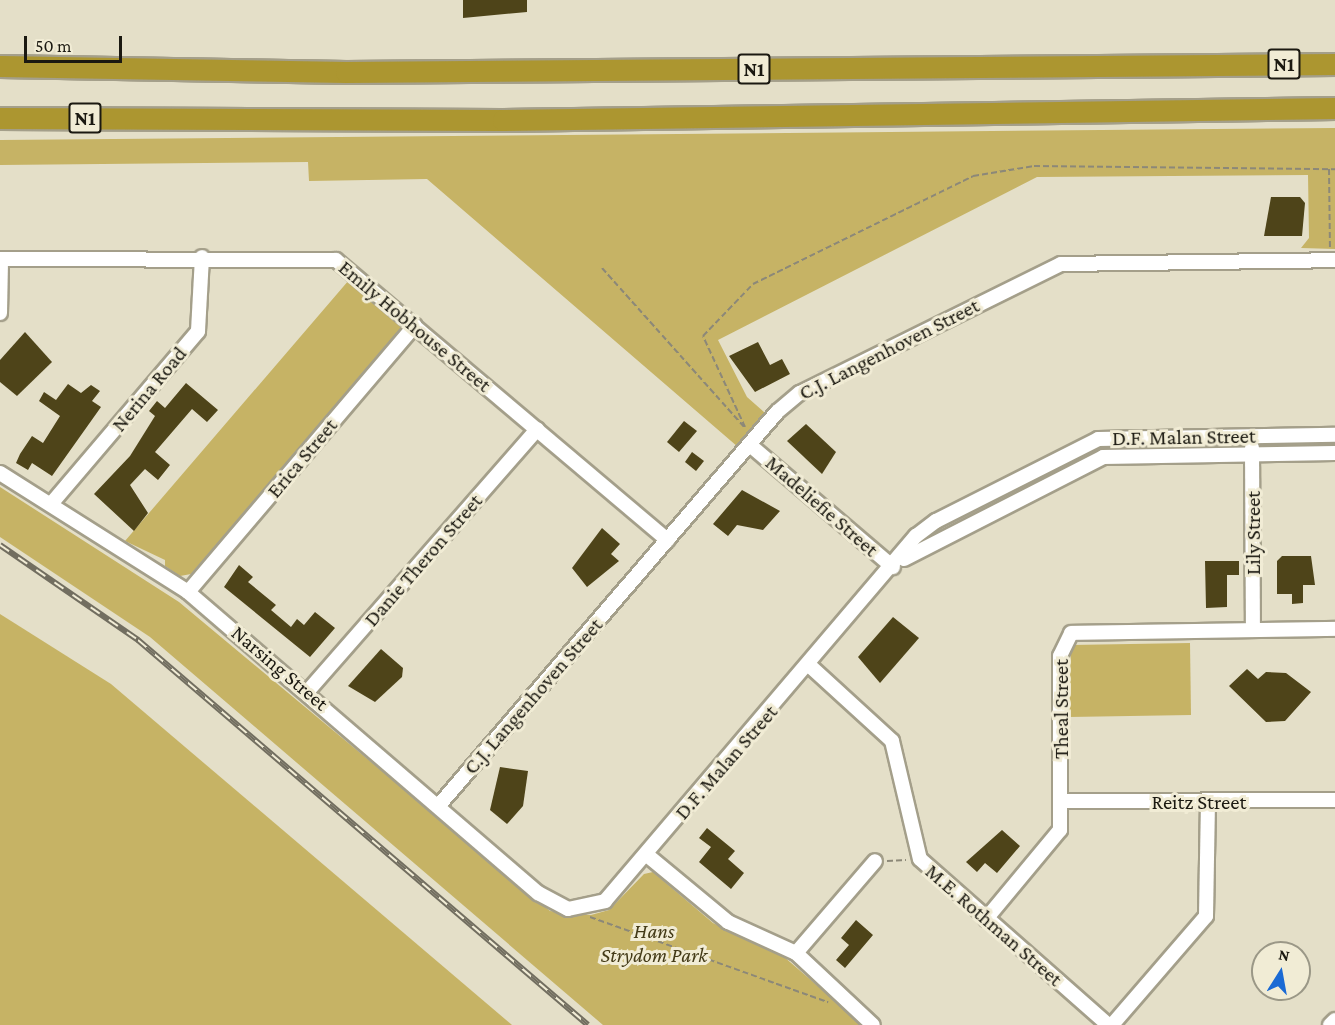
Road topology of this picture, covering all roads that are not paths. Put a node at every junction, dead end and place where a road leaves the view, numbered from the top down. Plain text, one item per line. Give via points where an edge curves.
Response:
1 (1335, 64) edge
2 (0, 66) edge
3 (275, 71) junction
4 (0, 74) edge
5 (1335, 108) edge
6 (0, 118) edge
7 (202, 257) junction
8 (1, 259) edge
9 (1333, 260) edge
10 (0, 313) edge
11 (415, 325) junction
12 (537, 429) junction
13 (1335, 435) edge
14 (1251, 437) junction
15 (1096, 440) junction
16 (750, 445) junction
17 (1335, 453) edge
18 (1252, 455) junction
19 (1104, 457) junction
20 (0, 472) edge
21 (51, 504) junction
22 (668, 540) junction
23 (893, 567) junction
24 (188, 592) junction
25 (1253, 629) junction
26 (1335, 629) edge
27 (810, 666) junction
28 (308, 691) junction
29 (1335, 800) edge
30 (1062, 801) junction
31 (1208, 803) junction
32 (440, 804) junction
33 (646, 855) junction
34 (876, 861) road end
35 (568, 909) joint
36 (986, 919) junction
37 (796, 952) junction
38 (1335, 1020) edge
39 (873, 1025) edge
40 (1110, 1025) edge
41 (1330, 1025) edge

1 - 3 highway, N1
2 - 3 highway
3 - 4 highway, N1
5 - 6 highway, N1 via 503,120
7 - 8 street, Emily Hobhouse Street
7 - 11 street, Emily Hobhouse Street via 328,257 342,262
7 - 21 street, Nerina Road via 198,331
8 - 10 street
9 - 16 street, C.J. Langenhoven Street via 1049,267 800,393
11 - 12 street, Emily Hobhouse Street
11 - 24 street, Erica Street
12 - 22 street, Emily Hobhouse Street
12 - 28 street, Danie Theron Street
13 - 14 street, D.F. Malan Street
14 - 15 street, D.F. Malan Street
14 - 18 street, Lily Street
15 - 19 street
15 - 23 street, D.F. Malan Street via 936,520
16 - 22 street, C.J. Langenhoven Street
16 - 23 street, Madeliefie Street
17 - 18 street, D.F. Malan Street
18 - 19 street, D.F. Malan Street
18 - 25 street, Lily Street
19 - 23 street, D.F. Malan Street via 914,552
20 - 21 street, Narsing Street
21 - 24 street, Narsing Street
22 - 32 street, C.J. Langenhoven Street
23 - 27 street, D.F. Malan Street
24 - 28 street, Narsing Street
25 - 26 street, Theal Street
25 - 30 street, Theal Street via 1071,633 1060,656
27 - 33 street, D.F. Malan Street
27 - 36 street, M.E. Rothman Street via 892,741 920,859
28 - 32 street, Narsing Street
29 - 31 street, Reitz Street
30 - 31 street, Reitz Street
30 - 36 street, Theal Street via 1060,830
31 - 40 street via 1206,916
32 - 35 street, Narsing Street via 538,893
33 - 35 street, D.F. Malan Street via 605,901
33 - 37 street via 728,922
34 - 37 street
36 - 40 street, M.E. Rothman Street
37 - 39 street
38 - 41 street

